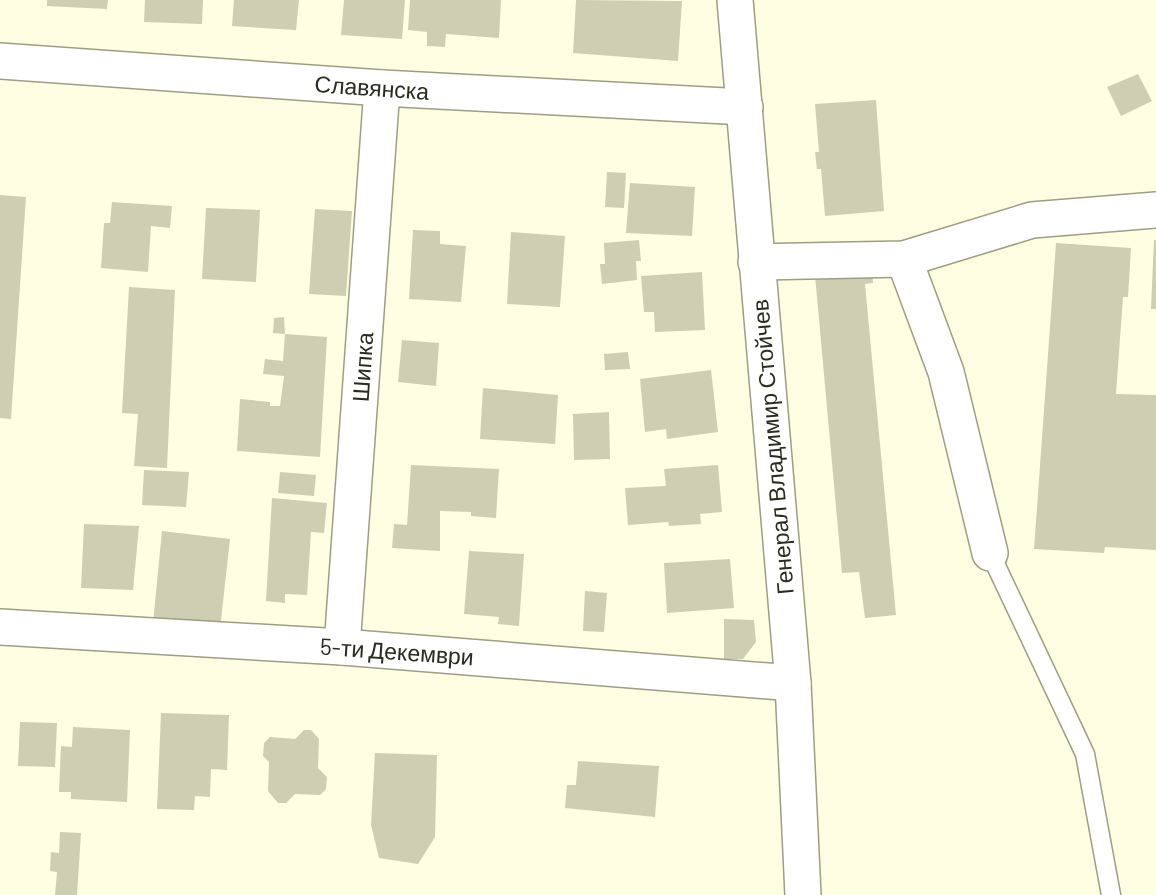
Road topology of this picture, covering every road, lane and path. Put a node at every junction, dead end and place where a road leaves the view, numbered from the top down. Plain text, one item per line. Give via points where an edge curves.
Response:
1 (735, 0) edge
2 (0, 61) edge
3 (382, 88) junction
4 (745, 107) junction
5 (1156, 210) edge
6 (904, 259) junction
7 (756, 262) junction
8 (990, 553) joint
9 (0, 627) edge
10 (342, 647) junction
11 (793, 683) junction
12 (803, 895) edge
13 (1111, 895) edge

1 - 4 street, Генерал Владимир Стойчев
2 - 3 street, Славянска
3 - 4 street, Славянска
3 - 10 street, Шипка
4 - 7 street, Генерал Владимир Стойчев
5 - 6 street via 1032,220
6 - 7 street
6 - 8 street via 946,372
7 - 11 street, Генерал Владимир Стойчев
8 - 13 lane via 1085,754
9 - 10 street, 5-ти Декември
10 - 11 street, 5-ти Декември
11 - 12 street, Генерал Владимир Стойчев

